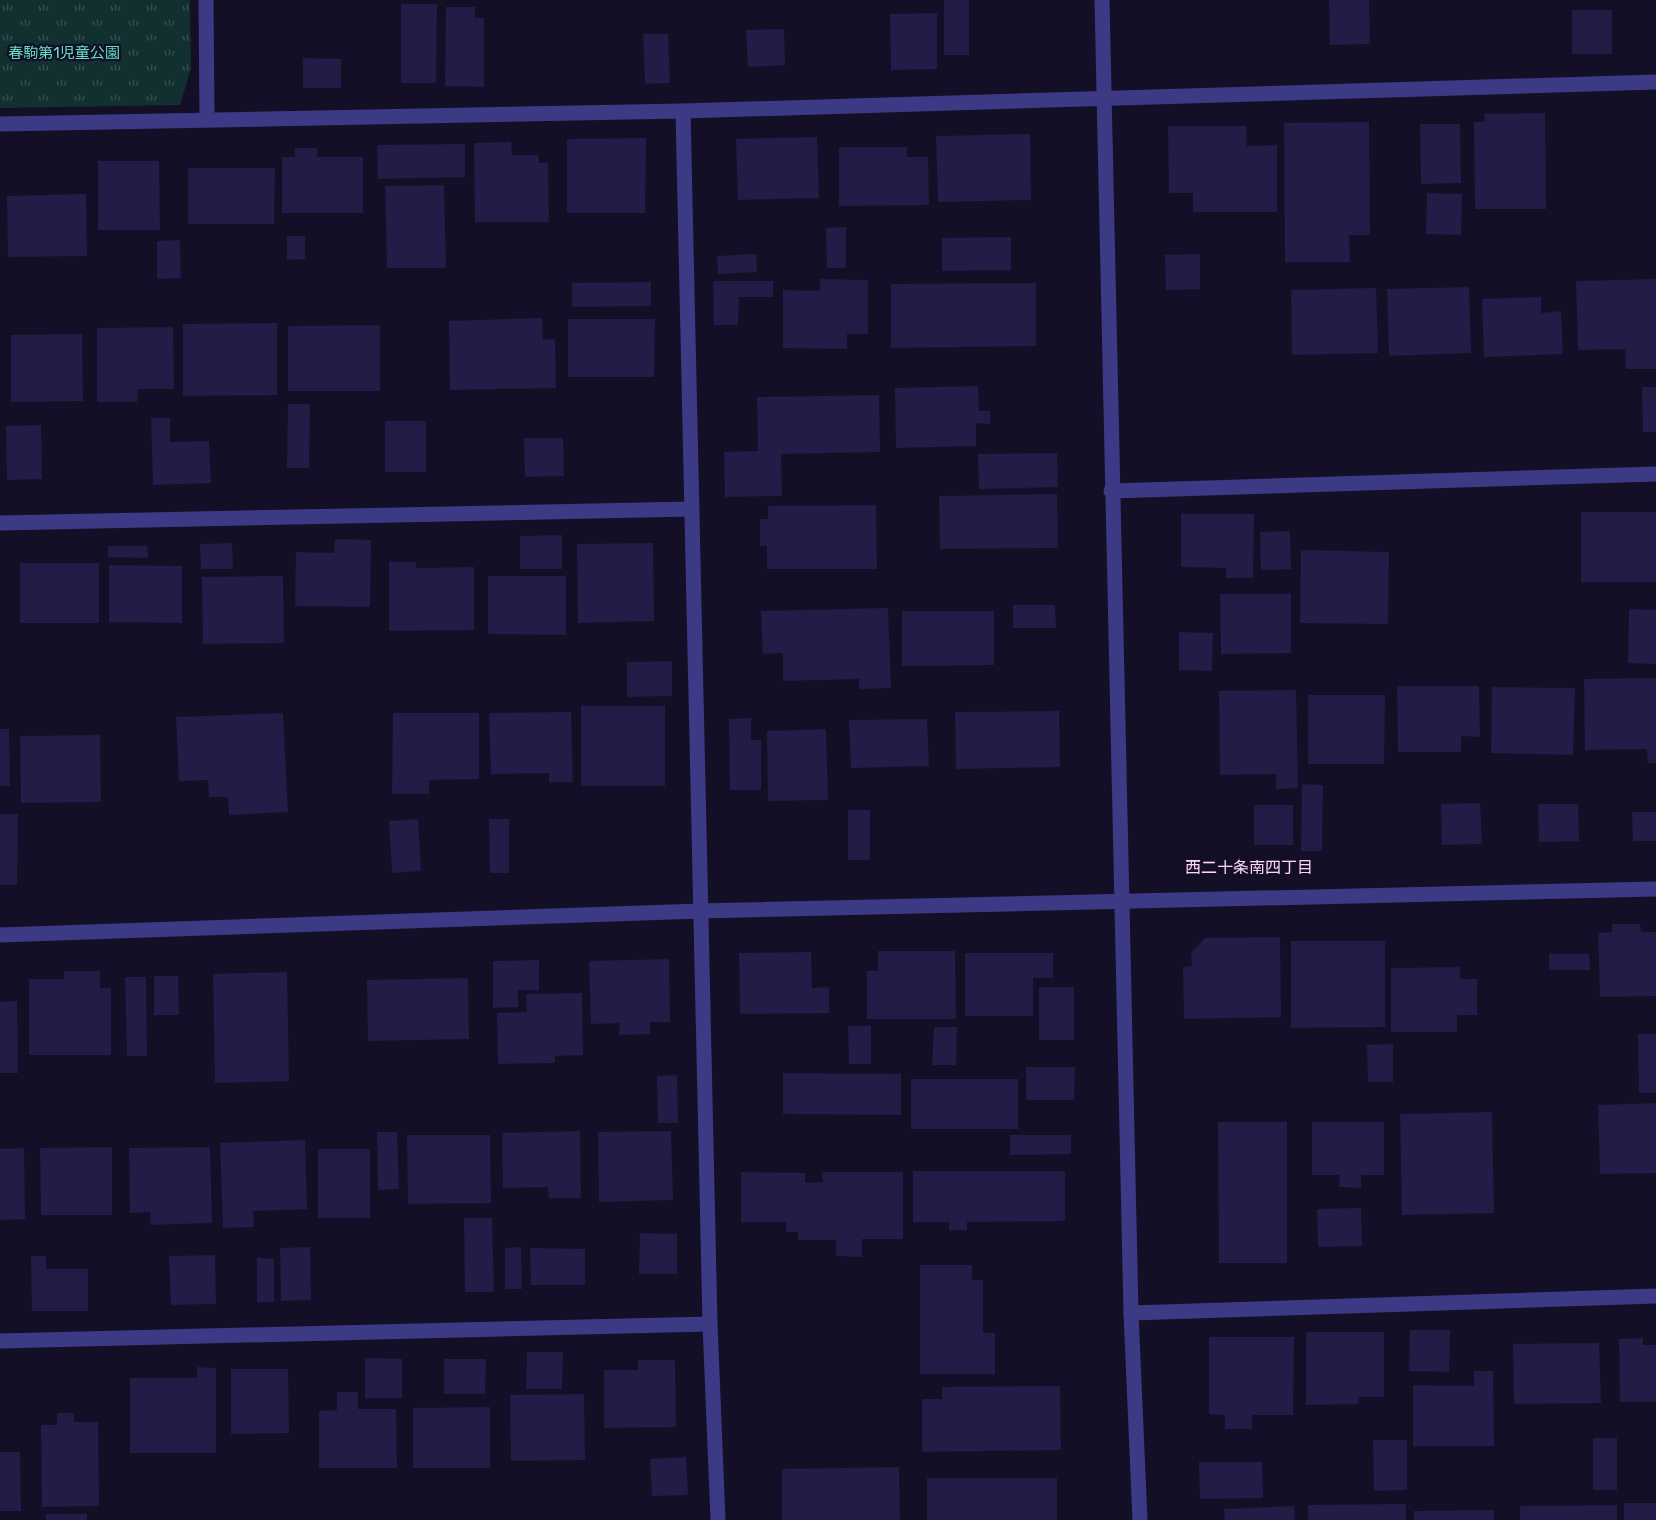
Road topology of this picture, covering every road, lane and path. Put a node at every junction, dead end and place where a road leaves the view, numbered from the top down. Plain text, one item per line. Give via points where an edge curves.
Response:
1 (206, 0) edge
2 (1102, 0) edge
3 (1656, 82) edge
4 (1104, 97) junction
5 (683, 111) junction
6 (207, 118) junction
7 (0, 124) edge
8 (1656, 474) edge
9 (1111, 491) junction
10 (692, 508) junction
11 (0, 523) edge
12 (1656, 889) edge
13 (1122, 902) junction
14 (701, 911) junction
15 (0, 935) edge
16 (1656, 1296) edge
17 (1131, 1313) junction
18 (710, 1324) junction
19 (0, 1341) edge
20 (718, 1520) edge
21 (1140, 1520) edge

1 - 6 street
2 - 4 street
3 - 4 street
4 - 5 street
4 - 9 street
5 - 6 street
5 - 10 street
6 - 7 street
8 - 9 street
9 - 13 street
10 - 11 street
10 - 14 street
12 - 13 street
13 - 14 street
13 - 17 street
14 - 15 street
14 - 18 street
16 - 17 street
17 - 21 street
18 - 19 street
18 - 20 street

